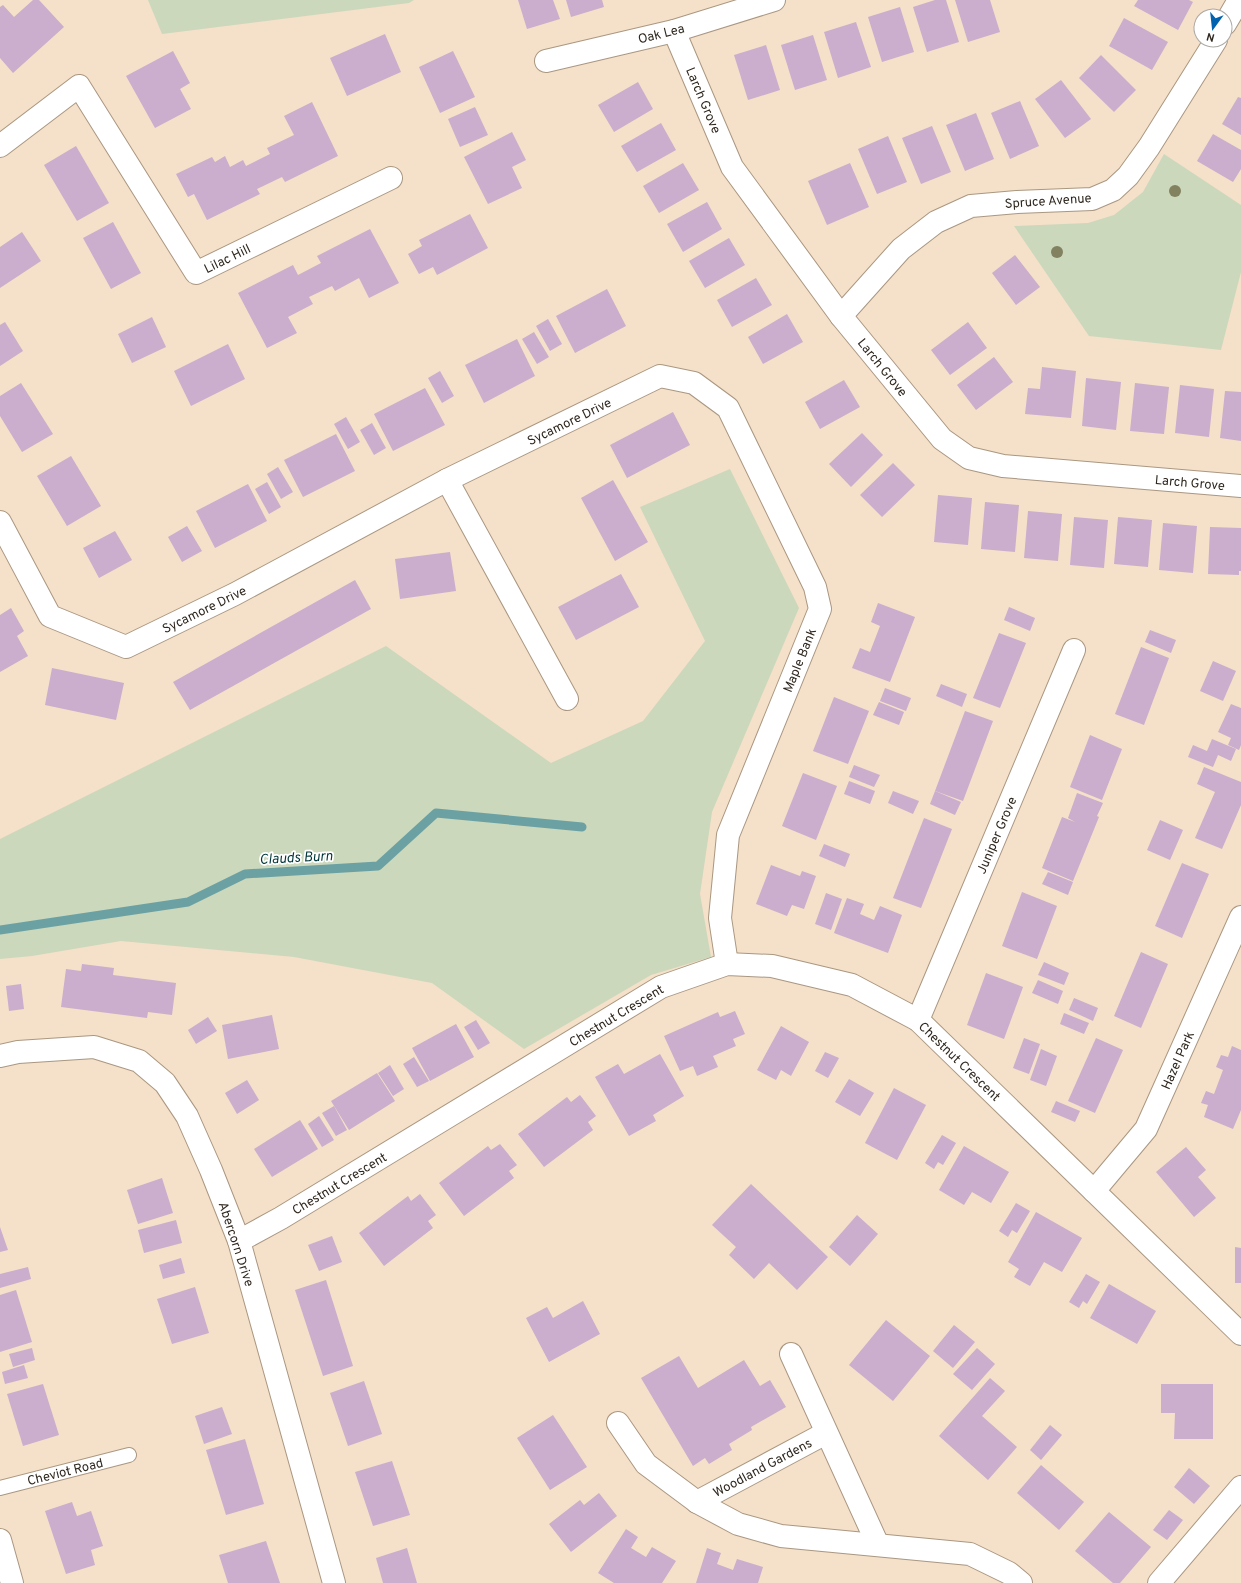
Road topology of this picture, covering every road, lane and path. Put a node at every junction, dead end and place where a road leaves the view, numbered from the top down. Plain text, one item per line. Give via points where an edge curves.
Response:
1 (774, 0) edge
2 (1239, 0) edge
3 (1233, 10) edge
4 (674, 31) junction
5 (1211, 48) edge
6 (546, 61) dead end
7 (0, 146) edge
8 (391, 178) dead end
9 (841, 316) junction
10 (694, 383) joint
11 (446, 480) junction
12 (1241, 486) edge
13 (0, 522) edge
14 (1074, 650) dead end
15 (567, 699) dead end
16 (1241, 917) edge
17 (727, 964) junction
18 (918, 1020) junction
19 (0, 1056) edge
20 (1094, 1191) junction
21 (238, 1241) junction
22 (1241, 1334) edge
23 (790, 1354) dead end
24 (618, 1423) dead end
25 (826, 1433) junction
26 (129, 1455) dead end
27 (1241, 1487) edge
28 (0, 1488) edge
29 (697, 1502) junction
30 (0, 1540) edge
31 (878, 1545) junction
32 (12, 1583) edge
33 (334, 1583) edge
34 (1021, 1583) edge
35 (1159, 1583) edge

1 - 4 street, Oak Lea
2 - 3 street
4 - 6 street, Oak Lea
4 - 9 street, Larch Grove via 732,167
5 - 9 street, Spruce Avenue via 1149,148 1128,176 1113,190 1092,199 971,206 936,222 901,249
7 - 8 street, Lilac Hill via 79,86 196,273
9 - 12 street, Larch Grove via 942,439 969,458 1003,466
10 - 11 street, Sycamore Drive via 660,376
10 - 17 street, Maple Bank via 728,408 815,587 820,609 728,835 720,918
11 - 13 street, Sycamore Drive via 235,594 126,646 50,616
11 - 15 street
14 - 18 street, Juniper Grove
16 - 20 street, Hazel Park via 1146,1129
17 - 18 street, Chestnut Crescent via 772,966 852,985
17 - 21 street, Chestnut Crescent via 661,987 281,1218
18 - 20 street, Chestnut Crescent
19 - 21 street, Abercorn Drive via 18,1052 94,1047 139,1061 165,1084 187,1116
20 - 22 street, Chestnut Crescent
21 - 33 street, Abercorn Drive
23 - 25 street, Woodland Gardens
24 - 29 street, Woodland Gardens via 646,1464
25 - 29 street, Woodland Gardens
25 - 31 street, Woodland Gardens
26 - 28 lane, Cheviot Road
27 - 35 street
29 - 31 street, Woodland Gardens via 738,1524 781,1536
30 - 32 street
31 - 34 street, Woodland Gardens via 970,1554 1009,1573

